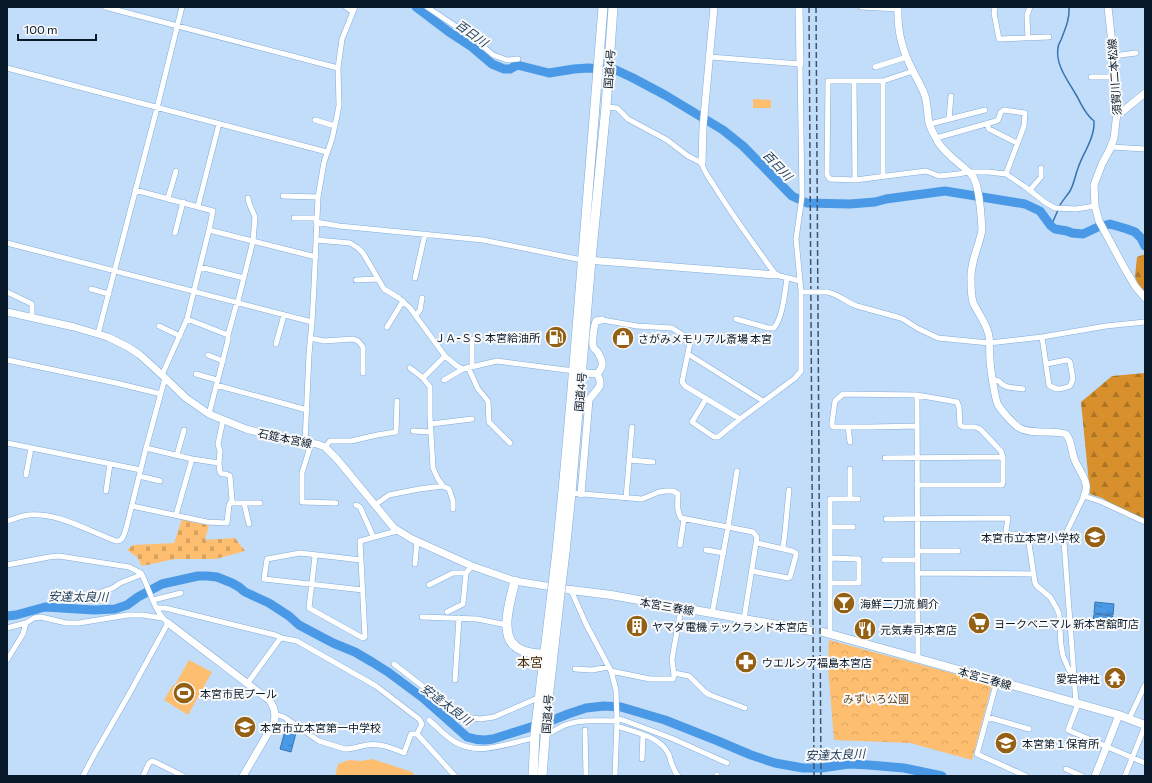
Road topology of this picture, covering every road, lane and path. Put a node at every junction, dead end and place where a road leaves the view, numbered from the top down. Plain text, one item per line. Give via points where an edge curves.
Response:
1 (105, 7) edge
2 (182, 7) edge
3 (346, 7) edge
4 (427, 7) edge
5 (603, 7) edge
6 (613, 7) edge
7 (714, 7) edge
8 (799, 7) edge
9 (861, 7) edge
10 (871, 7) edge
11 (995, 7) edge
12 (1030, 7) edge
13 (1108, 7) edge
14 (898, 8) edge
15 (354, 9) edge
16 (177, 26) junction
17 (1049, 37) dead end
18 (1028, 38) junction
19 (1136, 53) dead end
20 (710, 56) junction
21 (1113, 56) junction
22 (907, 58) junction
23 (518, 59) dead end
24 (800, 64) junction
25 (7, 68) edge
26 (338, 68) junction
27 (875, 68) dead end
28 (913, 71) junction
29 (1091, 77) dead end
30 (1116, 77) junction
31 (854, 81) junction
32 (883, 81) junction
33 (1145, 93) edge
34 (951, 96) dead end
35 (606, 107) junction
36 (157, 108) junction
37 (985, 110) dead end
38 (1117, 113) junction
39 (949, 119) junction
40 (315, 120) dead end
41 (219, 124) junction
42 (930, 124) junction
43 (987, 124) junction
44 (335, 126) junction
45 (936, 138) junction
46 (1017, 143) junction
47 (1111, 147) junction
48 (1145, 149) edge
49 (327, 152) junction
50 (702, 163) junction
51 (1041, 168) dead end
52 (176, 171) dead end
53 (968, 172) junction
54 (1006, 174) junction
55 (883, 176) junction
56 (855, 180) junction
57 (135, 190) junction
58 (1030, 190) junction
59 (283, 196) dead end
60 (318, 197) junction
61 (168, 198) junction
62 (248, 198) dead end
63 (183, 202) junction
64 (198, 206) junction
65 (1095, 206) junction
66 (294, 218) dead end
67 (316, 220) junction
68 (209, 230) junction
69 (175, 232) dead end
70 (425, 234) junction
71 (316, 240) junction
72 (253, 241) junction
73 (7, 243) edge
74 (316, 257) junction
75 (586, 260) junction
76 (200, 267) junction
77 (115, 271) junction
78 (776, 275) junction
79 (244, 278) junction
80 (415, 278) dead end
81 (787, 278) junction
82 (378, 279) junction
83 (356, 280) dead end
84 (800, 281) junction
85 (91, 289) dead end
86 (802, 291) junction
87 (7, 292) edge
88 (194, 292) junction
89 (109, 294) junction
90 (422, 298) dead end
91 (1145, 298) edge
92 (402, 301) junction
93 (237, 303) junction
94 (7, 312) edge
95 (284, 315) junction
96 (416, 315) junction
97 (32, 317) junction
98 (187, 319) junction
99 (736, 319) dead end
100 (602, 320) joint
101 (312, 322) junction
102 (1145, 322) edge
103 (158, 326) dead end
104 (387, 327) dead end
105 (98, 334) junction
106 (228, 335) junction
107 (180, 336) junction
108 (1042, 337) junction
109 (310, 338) junction
110 (472, 339) dead end
111 (276, 344) dead end
112 (989, 344) junction
113 (688, 354) junction
114 (208, 355) dead end
115 (446, 356) junction
116 (7, 360) edge
117 (223, 361) junction
118 (1046, 364) junction
119 (410, 368) dead end
120 (468, 368) junction
121 (578, 371) junction
122 (196, 374) dead end
123 (363, 374) dead end
124 (597, 374) junction
125 (164, 376) junction
126 (423, 378) junction
127 (444, 380) dead end
128 (993, 380) junction
129 (217, 383) junction
130 (1023, 389) dead end
131 (161, 394) junction
132 (917, 395) junction
133 (706, 399) junction
134 (763, 401) junction
135 (396, 402) dead end
136 (307, 410) junction
137 (209, 414) junction
138 (472, 419) dead end
139 (740, 419) junction
140 (223, 420) junction
141 (431, 424) junction
142 (916, 426) junction
143 (632, 427) dead end
144 (848, 427) junction
145 (184, 430) dead end
146 (413, 431) dead end
147 (431, 432) junction
148 (850, 442) dead end
149 (308, 443) junction
150 (510, 443) dead end
151 (7, 444) edge
152 (325, 447) junction
153 (31, 448) junction
154 (146, 448) junction
155 (177, 455) junction
156 (1003, 457) junction
157 (885, 458) dead end
158 (917, 458) junction
159 (192, 459) junction
160 (629, 460) junction
161 (653, 462) dead end
162 (219, 463) junction
163 (110, 464) junction
164 (850, 469) dead end
165 (141, 470) junction
166 (737, 471) dead end
167 (26, 475) dead end
168 (139, 476) junction
169 (160, 480) dead end
170 (917, 485) junction
171 (443, 486) junction
172 (789, 490) dead end
173 (106, 491) dead end
174 (576, 494) junction
175 (1084, 496) junction
176 (626, 498) junction
177 (850, 499) junction
178 (858, 499) dead end
179 (232, 500) junction
180 (244, 503) junction
181 (260, 503) dead end
182 (336, 503) dead end
183 (356, 505) dead end
184 (375, 505) junction
185 (132, 506) junction
186 (453, 509) dead end
187 (176, 515) junction
188 (918, 518) junction
189 (684, 519) junction
190 (886, 519) dead end
191 (7, 521) edge
192 (1145, 522) edge
193 (249, 524) dead end
194 (728, 527) junction
195 (830, 527) junction
196 (853, 527) dead end
197 (397, 531) junction
198 (373, 536) junction
199 (417, 541) junction
200 (757, 543) junction
201 (680, 545) dead end
202 (782, 548) junction
203 (706, 550) dead end
204 (561, 551) junction
205 (917, 551) junction
206 (958, 551) dead end
207 (724, 553) junction
208 (315, 556) junction
209 (830, 558) junction
210 (361, 560) junction
211 (884, 560) dead end
212 (917, 560) junction
213 (415, 564) dead end
214 (7, 565) edge
215 (472, 566) junction
216 (752, 571) junction
217 (466, 573) junction
218 (917, 573) junction
219 (142, 574) junction
220 (1034, 574) junction
221 (515, 581) junction
222 (830, 583) junction
223 (312, 584) junction
224 (429, 586) dead end
225 (363, 590) junction
226 (571, 590) junction
227 (98, 593) dead end
228 (182, 593) dead end
229 (152, 600) junction
230 (157, 608) junction
231 (681, 608) junction
232 (447, 612) dead end
233 (712, 614) junction
234 (422, 617) dead end
235 (458, 618) junction
236 (744, 619) junction
237 (165, 620) junction
238 (26, 623) junction
239 (507, 625) junction
240 (7, 628) edge
241 (811, 631) dead end
242 (826, 633) joint
243 (282, 638) junction
244 (549, 655) junction
245 (918, 659) junction
246 (7, 660) edge
247 (394, 664) dead end
248 (575, 669) dead end
249 (610, 669) junction
250 (674, 673) junction
251 (1074, 674) junction
252 (456, 680) dead end
253 (997, 681) junction
254 (247, 684) junction
255 (1145, 685) edge
256 (542, 700) junction
257 (1077, 704) junction
258 (745, 708) dead end
259 (275, 714) junction
260 (1118, 715) junction
261 (987, 717) junction
262 (1129, 719) junction
263 (429, 720) dead end
264 (616, 721) junction
265 (1145, 726) edge
266 (1030, 729) dead end
267 (585, 730) dead end
268 (417, 734) junction
269 (545, 735) junction
270 (643, 735) junction
271 (535, 736) junction
272 (1106, 747) junction
273 (1133, 757) junction
274 (642, 759) dead end
275 (727, 763) dead end
276 (1145, 763) edge
277 (1066, 769) dead end
278 (83, 776) edge
279 (143, 776) edge
280 (183, 776) edge
281 (243, 776) edge
282 (455, 776) edge
283 (533, 776) edge
284 (542, 776) edge
285 (586, 776) edge
286 (615, 776) edge
287 (678, 776) edge
288 (1026, 776) edge
289 (1082, 776) edge
290 (1095, 776) edge
291 (1125, 776) edge

1 - 16 street
2 - 16 street
3 - 15 street
4 - 23 street via 471,36 493,55 507,60
5 - 75 highway, 国道4号
6 - 35 highway, 国道4号
7 - 20 street
8 - 24 street
9 - 10 street
10 - 14 street
11 - 18 street via 999,38
12 - 18 street via 1027,15
13 - 21 street, 須賀川二本松線
14 - 22 street via 898,25
15 - 26 street via 342,39
16 - 26 street
16 - 36 street
17 - 18 street
19 - 21 street
20 - 24 street
20 - 50 street
21 - 30 street, 須賀川二本松線
22 - 27 street
22 - 28 street
24 - 84 street via 802,197 796,239
25 - 36 street
26 - 44 street via 339,105
28 - 32 street
28 - 42 street via 925,97
29 - 30 street
30 - 38 street, 須賀川二本松線
31 - 32 street
31 - 56 street
31 - 56 street via 828,81 827,175 834,180
32 - 55 street
33 - 38 street
34 - 39 street
35 - 50 street via 617,108 628,119
35 - 75 highway, 国道4号
36 - 41 street
36 - 57 street
37 - 39 street
38 - 47 street, 須賀川二本松線
39 - 42 street
40 - 44 street
41 - 49 street
41 - 64 street
42 - 45 street
43 - 45 street
43 - 46 street via 989,129
43 - 46 street via 998,120 1004,110 1025,113 1024,126
44 - 49 street
45 - 53 street
46 - 54 street
47 - 48 street
47 - 65 street, 須賀川二本松線 via 1094,185
49 - 60 street
50 - 78 street via 720,196
51 - 58 street via 1041,177
52 - 61 street
53 - 54 street
53 - 55 street via 939,176 926,171
53 - 112 street via 976,182 982,230 972,261 971,286 973,302 988,332
54 - 58 street
55 - 56 street
57 - 61 street
57 - 77 street
58 - 65 street via 1054,208 1076,209
59 - 60 street
60 - 67 street
61 - 63 street
62 - 72 street via 255,217
63 - 64 street
63 - 69 street
64 - 68 street via 214,210
65 - 91 street, 須賀川二本松線 via 1099,221 1125,269
66 - 67 street
67 - 70 street via 338,226
67 - 71 street
68 - 72 street
68 - 76 street
70 - 75 street via 483,240
70 - 80 street
71 - 74 street
71 - 82 street via 350,243 358,248
72 - 74 street
72 - 79 street
73 - 77 street
74 - 101 street
75 - 78 street
75 - 121 highway, 国道4号
76 - 79 street
76 - 88 street
77 - 88 street
77 - 89 street
78 - 81 street
79 - 93 street
81 - 84 street
81 - 99 street via 783,303 774,328
82 - 83 street
82 - 92 street via 384,289
84 - 86 street
85 - 89 street
86 - 112 street, bridge via 834,294 851,304 903,319 938,338
86 - 134 street via 802,372
87 - 97 street via 32,304
88 - 93 street
88 - 98 street
89 - 105 street
90 - 96 street via 420,310
92 - 96 street
92 - 104 street
93 - 95 street
93 - 106 street
94 - 97 street, 石筵本宮線
95 - 101 street
95 - 111 street
96 - 115 street
97 - 105 street, 石筵本宮線
98 - 106 street
98 - 107 street
100 - 113 street via 672,328 688,338
100 - 124 street via 596,321 594,330 593,346 603,364
101 - 109 street
102 - 108 street
103 - 107 street
105 - 125 street, 石筵本宮線 via 128,347
106 - 117 street
107 - 125 street
108 - 112 street
108 - 118 street
109 - 123 street via 324,341 358,341 363,347
109 - 136 street
110 - 120 street
112 - 128 street
113 - 133 street via 682,382
113 - 134 street
114 - 117 street
115 - 120 street via 457,366
115 - 126 street
116 - 131 street
117 - 129 street
118 - 118 street via 1049,385 1053,389 1070,386 1073,379 1070,362 1067,360
119 - 126 street
120 - 121 street via 497,361
120 - 127 street
120 - 150 street via 478,389 488,401 489,422
121 - 124 street
121 - 174 highway, 国道4号
121 - 204 highway, 国道4号 via 564,480
122 - 129 street
124 - 174 street via 600,385 589,400
125 - 131 street
125 - 137 street, 石筵本宮線 via 186,398
126 - 141 street via 430,387
128 - 130 street via 1006,387
128 - 175 street via 998,405 1015,425 1024,430 1061,432 1068,436 1073,457 1086,483
129 - 136 street
129 - 137 street
131 - 154 street
132 - 142 street
132 - 144 street via 843,394 835,401 832,426
132 - 156 street via 957,402 960,407 960,425 980,429 1001,451
133 - 139 street
133 - 139 street via 692,422 714,437 718,437
134 - 139 street
135 - 152 street via 396,432 351,441 330,441
136 - 149 street
137 - 140 street, 石筵本宮線
138 - 141 street
140 - 149 street, 石筵本宮線 via 246,429
140 - 162 street via 218,444
141 - 147 street
142 - 144 street
142 - 158 street
143 - 160 street
144 - 148 street
145 - 155 street
146 - 147 street
147 - 171 street via 433,468
149 - 152 street, 石筵本宮線
149 - 182 street via 302,473 302,502
151 - 153 street
152 - 184 street, 石筵本宮線
153 - 163 street
153 - 167 street
154 - 155 street
154 - 165 street
155 - 159 street
156 - 158 street
156 - 170 street via 1002,485
157 - 158 street
158 - 170 street
159 - 162 street
159 - 187 street
160 - 161 street
160 - 176 street
162 - 179 street via 220,472 230,476
163 - 165 street
163 - 173 street
164 - 177 street
165 - 168 street
166 - 194 street
168 - 169 street
168 - 185 street
170 - 188 street
171 - 184 street via 389,494
171 - 186 street via 449,489 454,501
172 - 202 street
174 - 176 street
174 - 204 highway, 国道4号
175 - 192 street
175 - 251 street via 1064,542
176 - 189 street via 642,499 659,492 673,491 678,494 677,509 680,517
177 - 178 street
177 - 195 street via 830,499
179 - 180 street via 233,503
179 - 187 street via 227,523 207,522
180 - 181 street
180 - 193 street
183 - 198 street via 360,507
184 - 197 street, 石筵本宮線
185 - 187 street
185 - 191 street via 123,538 119,541 48,516 27,515
188 - 190 street
188 - 205 street
188 - 220 street via 1008,518 1007,534 1028,537
189 - 194 street
189 - 201 street
194 - 200 street via 753,532 757,537
194 - 207 street
195 - 196 street
195 - 209 street
197 - 198 street
197 - 199 street, 石筵本宮線
198 - 210 street via 360,541
199 - 213 street
199 - 215 street, 石筵本宮線
200 - 202 street
200 - 216 street
202 - 216 street via 796,553 790,577
203 - 207 street
204 - 244 highway, 国道4号, bridge
205 - 206 street
205 - 212 street
207 - 233 street
208 - 210 street
208 - 223 street
208 - 223 street via 300,553 267,559 264,579
209 - 222 street
209 - 222 street via 859,559 859,583
210 - 225 street
211 - 212 street
212 - 218 street
214 - 219 street via 66,556 129,567
215 - 217 street
215 - 221 street, 石筵本宮線
216 - 236 street
217 - 224 street via 452,573
217 - 232 street via 463,604
218 - 220 street
218 - 245 street
219 - 227 street
219 - 229 street
220 - 251 street via 1035,583 1050,597 1059,614 1063,656 1069,670
221 - 226 street, 石筵本宮線
221 - 239 highway
222 - 242 street
223 - 225 street
223 - 225 street via 310,608 363,638
226 - 231 main road, 本宮三春線
226 - 249 street
228 - 229 street
229 - 230 street
230 - 237 street
230 - 243 street
231 - 233 main road, 本宮三春線
231 - 250 street via 672,658
233 - 236 main road, 本宮三春線
234 - 235 street
235 - 239 street
235 - 252 street
236 - 241 main road, 本宮三春線
237 - 238 street via 157,616 128,614 79,623 66,623 41,617
237 - 254 street
237 - 278 street via 128,696
238 - 240 street
238 - 246 street via 23,634
239 - 244 highway via 508,638 515,647 527,652
242 - 245 main road, 本宮三春線
243 - 254 street
243 - 268 street via 297,641 376,686 420,721 422,724
244 - 256 highway, 国道4号
245 - 253 main road, 本宮三春線
247 - 256 street via 456,712 472,718 494,717
248 - 249 street
249 - 250 street via 658,680 672,679
249 - 264 street via 616,690
250 - 258 street via 689,676 710,695
251 - 257 street
253 - 257 main road, 本宮三春線
253 - 261 street
254 - 259 street via 269,700
255 - 262 street
256 - 269 highway, 国道4号
256 - 271 highway, 国道4号
257 - 260 main road, 本宮三春線
257 - 272 street via 1068,730
259 - 268 street via 284,717 319,741 346,749 369,745 386,746 404,753 411,734
259 - 281 street via 274,723
260 - 262 main road, 本宮三春線
260 - 272 street
261 - 266 street
261 - 288 street via 977,754
262 - 265 main road, 本宮三春線
263 - 271 street via 451,739 469,747 483,748
264 - 269 street via 571,723
264 - 270 street
264 - 275 street via 623,720 671,738
264 - 286 street
265 - 273 street
267 - 285 street
268 - 282 street
269 - 284 highway, 国道4号
270 - 274 street
270 - 287 street via 659,741 664,746
271 - 283 highway, 国道4号
272 - 273 street
272 - 290 street
273 - 276 street
273 - 291 street
277 - 289 street
279 - 280 street via 152,761

